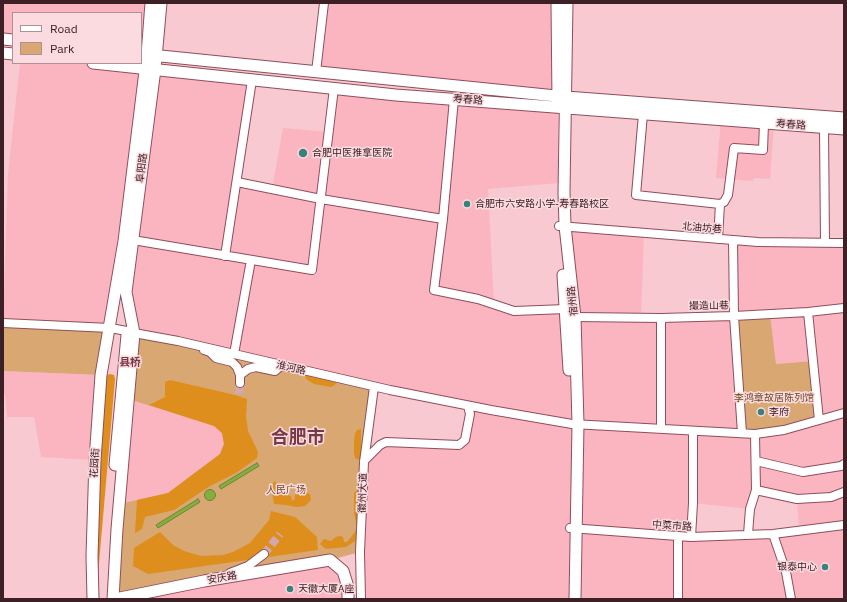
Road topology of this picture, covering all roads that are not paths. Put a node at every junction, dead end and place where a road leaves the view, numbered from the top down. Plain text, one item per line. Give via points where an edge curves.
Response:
1 (151, 3) edge
2 (161, 3) edge
3 (324, 3) edge
4 (557, 3) edge
5 (567, 3) edge
6 (148, 55) edge
7 (102, 64) edge
8 (150, 69) junction
9 (316, 72) junction
10 (252, 80) junction
11 (334, 88) junction
12 (454, 99) junction
13 (562, 102) junction
14 (642, 114) junction
15 (844, 118) edge
16 (764, 123) junction
17 (824, 127) junction
18 (844, 129) edge
19 (236, 182) junction
20 (321, 199) junction
21 (720, 204) junction
22 (443, 219) junction
23 (562, 226) junction
24 (718, 239) junction
25 (133, 240) junction
26 (733, 240) junction
27 (825, 243) junction
28 (844, 243) edge
29 (225, 256) junction
30 (251, 260) junction
31 (844, 308) edge
32 (566, 309) junction
33 (808, 312) junction
34 (734, 316) junction
35 (575, 317) junction
36 (661, 318) junction
37 (3, 323) edge
38 (110, 328) junction
39 (131, 332) junction
40 (185, 343) junction
41 (234, 354) junction
42 (282, 365) junction
43 (374, 387) junction
44 (468, 406) junction
45 (844, 413) edge
46 (819, 420) junction
47 (575, 424) junction
48 (661, 428) junction
49 (693, 431) junction
50 (742, 434) junction
51 (755, 434) junction
52 (756, 461) junction
53 (364, 462) junction
54 (844, 464) edge
55 (756, 490) junction
56 (844, 492) edge
57 (844, 525) edge
58 (574, 529) junction
59 (748, 534) junction
60 (773, 534) junction
61 (678, 536) junction
62 (691, 537) junction
63 (264, 554) tunnel mouth
64 (217, 579) junction
65 (93, 599) edge
66 (114, 599) edge
67 (348, 599) edge
68 (361, 599) edge
69 (570, 599) edge
70 (575, 599) edge
71 (678, 599) edge
72 (791, 599) edge

1 - 6 main road, 阜阳路
2 - 6 main road, 阜阳路
3 - 9 street
4 - 13 main road, 宿州路
5 - 13 main road, 宿州路
6 - 8 main road, 阜阳路
6 - 9 main road, 寿春路
7 - 8 main road, 寿春路
8 - 10 main road, 寿春路
8 - 25 main road, 阜阳路
8 - 38 main road, 阜阳路
9 - 13 main road, 寿春路
10 - 11 main road, 寿春路
10 - 19 street
11 - 12 main road, 寿春路
11 - 20 street
12 - 13 main road, 寿春路
12 - 22 street
13 - 14 main road, 寿春路
13 - 15 main road, 寿春路
13 - 23 main road, 宿州路
14 - 16 main road, 寿春路
14 - 21 street via 636,195
16 - 17 main road, 寿春路
16 - 21 street via 763,150 734,148 728,195
17 - 18 main road, 寿春路
17 - 27 street
19 - 20 street
19 - 29 street
20 - 22 street
20 - 30 street via 312,270
21 - 24 street
22 - 32 street via 434,290 478,299 514,311
23 - 24 street, 北油坊巷
23 - 32 main road, 宿州路
23 - 35 main road, 宿州路
24 - 26 street, 北油坊巷
25 - 29 street
25 - 39 main road, 阜阳路 via 126,292
26 - 27 street, 北油坊巷
26 - 34 street
27 - 28 street, 北油坊巷
29 - 30 street
30 - 41 street
31 - 33 street, 撮造山巷
32 - 47 main road, 宿州路
33 - 34 street, 撮造山巷
33 - 46 street
34 - 36 street, 撮造山巷
34 - 50 street
35 - 36 street, 撮造山巷
35 - 47 main road, 宿州路
36 - 48 street
37 - 38 street, 淮河路
38 - 39 street, 淮河路
38 - 65 main road, 花园街 via 101,375 95,460
39 - 40 street, 淮河路
39 - 66 main road
40 - 41 street, 淮河路
40 - 42 street via 210,352 216,358 232,362 237,367 240,379 248,369 256,367 275,371
41 - 42 street, 淮河路
42 - 43 street, 淮河路
43 - 44 street, 淮河路
43 - 53 street, 徽州大道
44 - 47 street, 淮河路
44 - 53 street via 470,414 465,440 459,445 386,442
45 - 46 street, 淮河路
46 - 51 street, 淮河路 via 784,430
47 - 48 street, 淮河路
47 - 58 main road, 宿州路
48 - 49 street, 淮河路
49 - 50 street, 淮河路
49 - 62 street
50 - 51 street, 淮河路
51 - 52 street
52 - 54 street via 803,472
52 - 55 street
53 - 68 street, 徽州大道 via 360,552
55 - 56 street via 798,499 831,497
55 - 59 street via 750,508
57 - 60 street, 中菜市路
58 - 61 street, 中菜市路
58 - 69 main road, 宿州路
58 - 70 main road, 宿州路
59 - 60 street, 中菜市路
59 - 62 street, 中菜市路
60 - 72 street via 786,572
61 - 62 street, 中菜市路
61 - 71 street
63 - 64 street via 248,566
64 - 66 main road, 安庆路
64 - 67 main road, 安庆路 via 330,560 343,571 348,586

